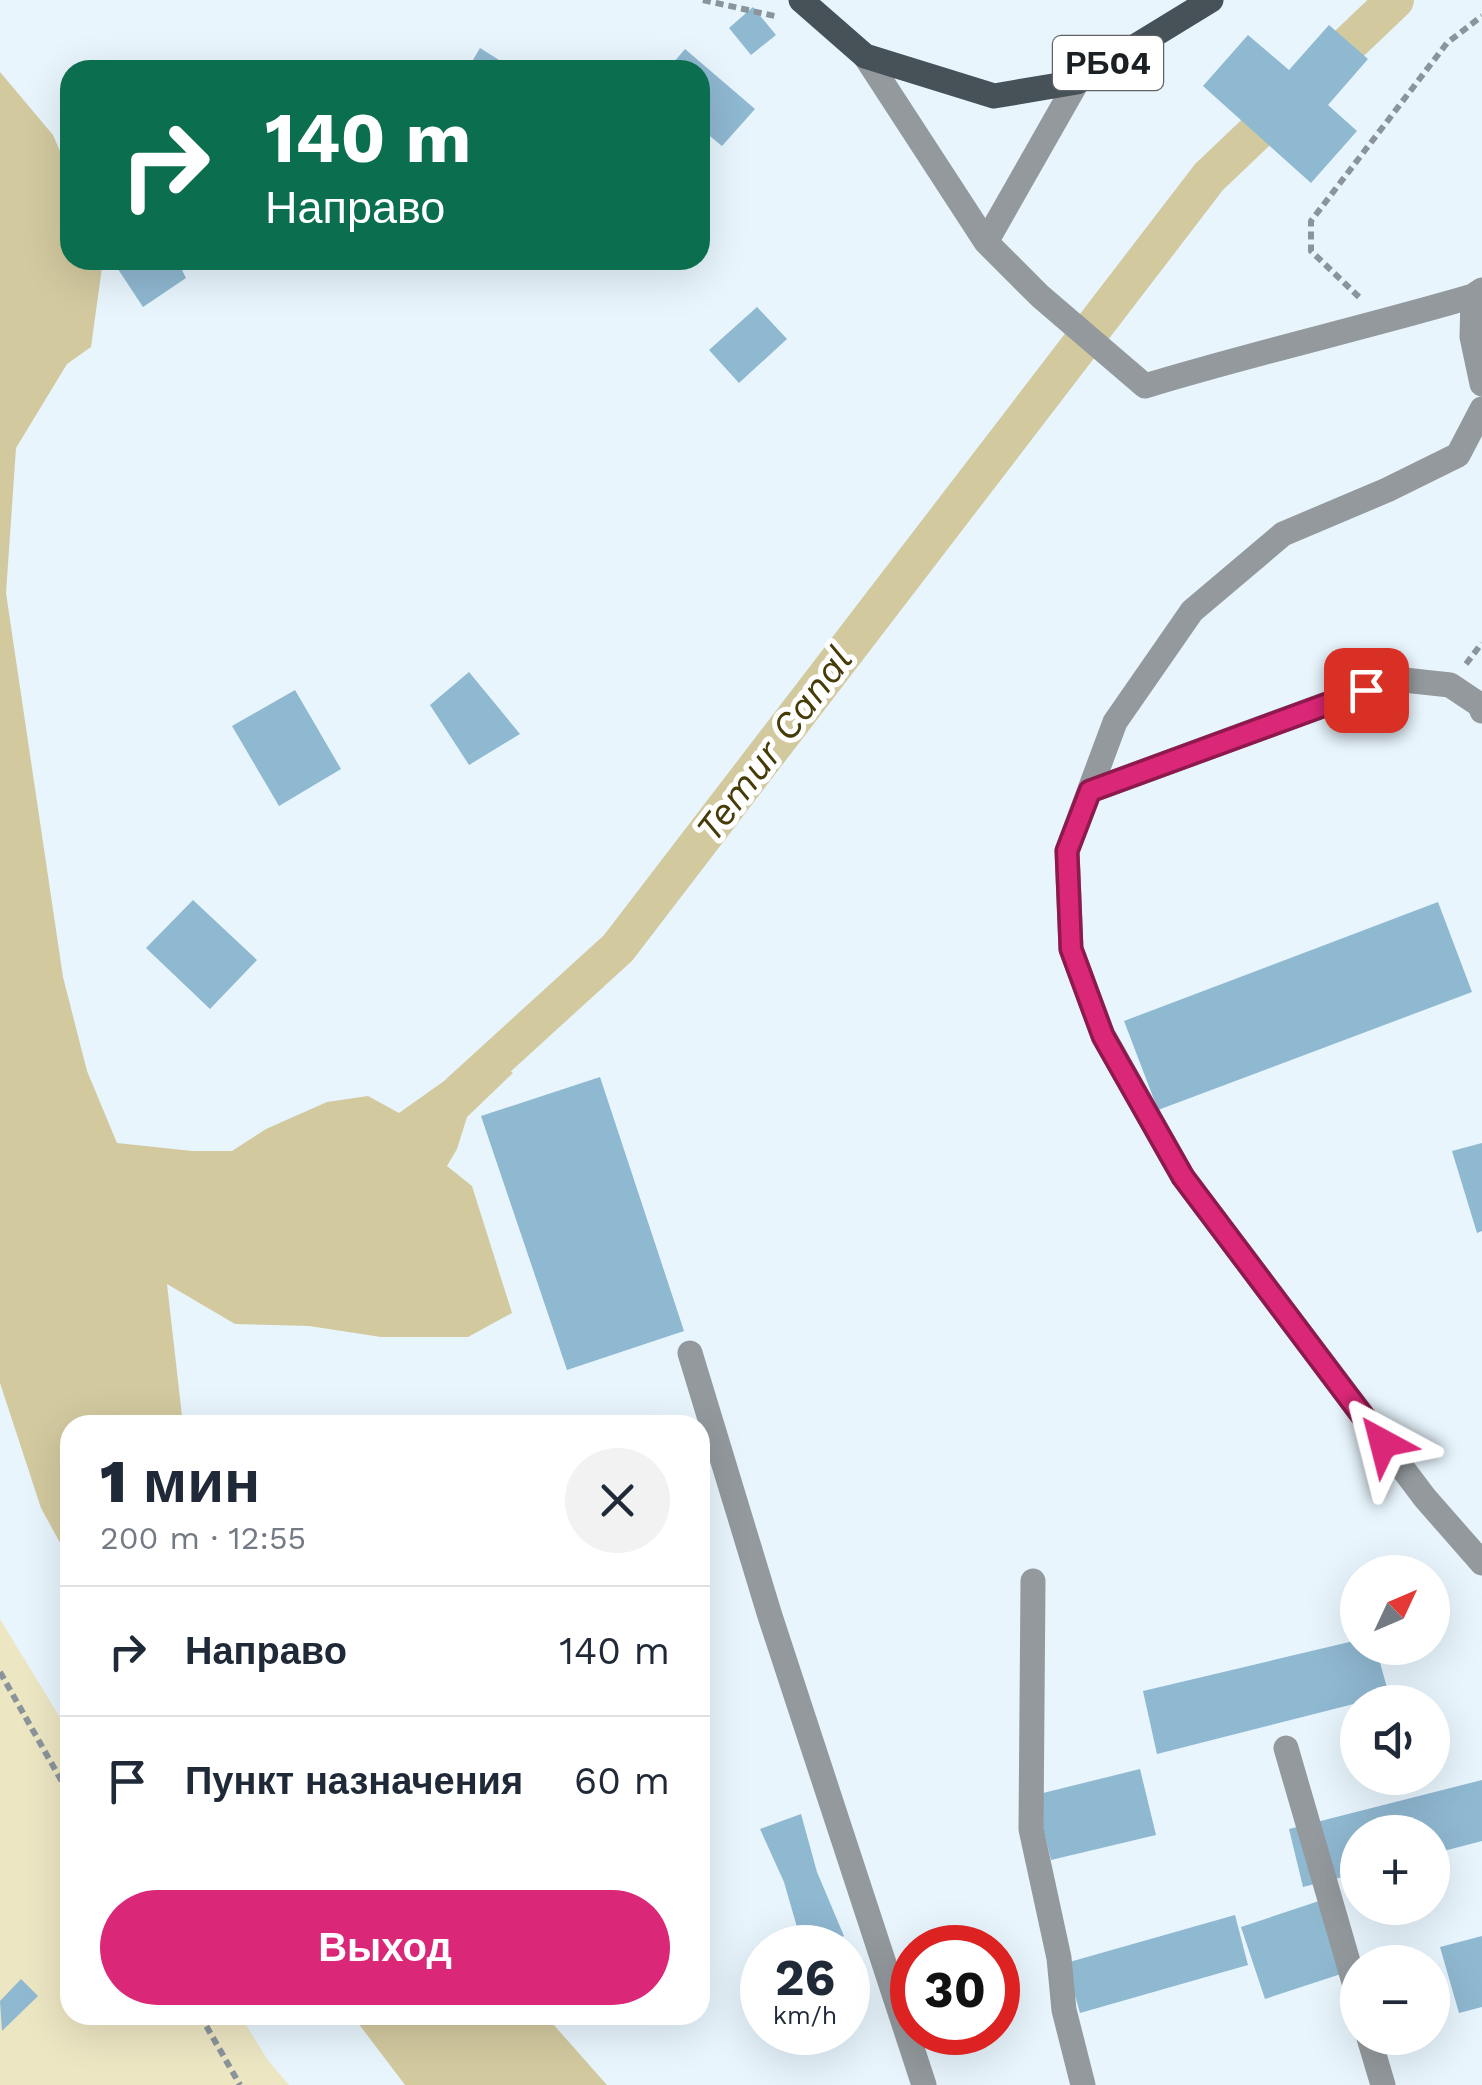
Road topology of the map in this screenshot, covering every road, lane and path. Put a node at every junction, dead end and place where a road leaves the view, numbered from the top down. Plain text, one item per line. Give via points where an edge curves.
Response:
1 (702, 0) edge
2 (1211, 0) edge
3 (795, 5) edge
4 (1482, 16) edge
5 (866, 56) junction
6 (1076, 82) junction
7 (986, 242) junction
8 (1477, 293) edge
9 (1385, 322) junction
10 (1482, 384) edge
11 (1482, 409) edge
12 (1482, 711) edge
13 (1090, 791) junction
14 (690, 1353) dead end
15 (709, 1415) edge
16 (710, 1418) edge
17 (1482, 1563) edge
18 (1033, 1582) dead end
19 (0, 1672) edge
20 (1286, 1748) dead end
21 (60, 1778) edge
22 (1343, 1945) edge
23 (206, 2025) edge
24 (1374, 2055) edge
25 (240, 2085) edge
26 (924, 2085) edge
27 (1083, 2085) edge
28 (1383, 2085) edge

1 - 3 path via 785,18
2 - 6 main road, РБ04
3 - 5 main road, РБ04
4 - 9 path via 1447,43 1311,221 1310,250
5 - 6 main road, РБ04 via 994,96
5 - 7 street
6 - 7 street
7 - 9 street via 1144,386
8 - 9 street
8 - 10 street via 1472,338
11 - 13 street via 1458,455 1282,534 1192,610 1115,722
12 - 13 street via 1450,685 1396,679
13 - 17 street via 1067,851 1071,949 1103,1036 1183,1177 1425,1498
14 - 15 street
16 - 26 street
18 - 27 street via 1031,1829
19 - 21 path
20 - 22 street
23 - 25 path
24 - 28 street

